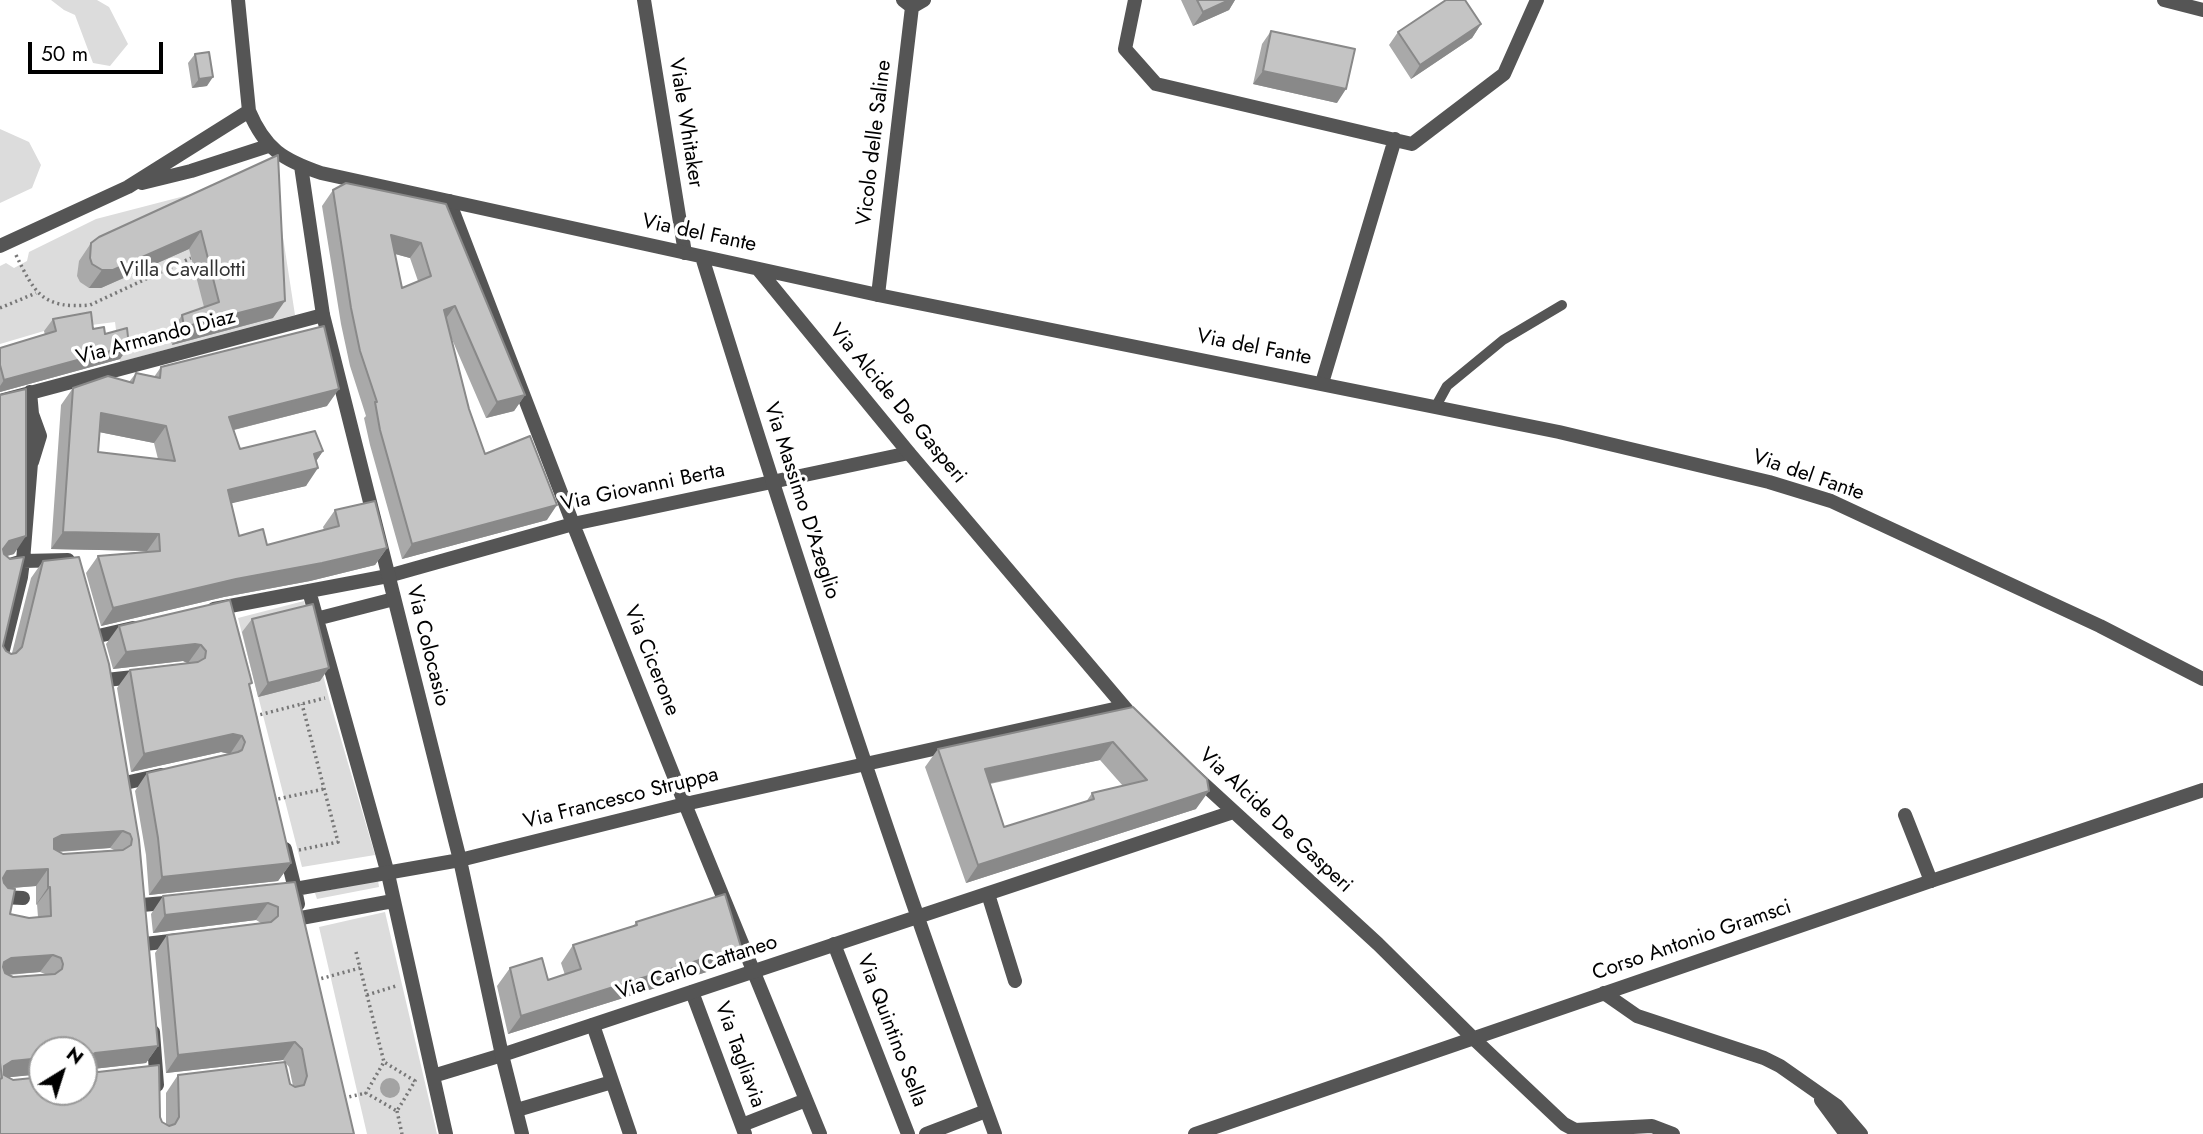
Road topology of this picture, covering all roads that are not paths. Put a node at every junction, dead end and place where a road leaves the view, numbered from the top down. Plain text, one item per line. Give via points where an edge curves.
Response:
1 (238, 0) edge
2 (644, 0) edge
3 (1135, 0) edge
4 (1536, 0) edge
5 (2164, 0) edge
6 (913, 2) edge
7 (2203, 10) edge
8 (249, 111) junction
9 (1395, 139) junction
10 (268, 146) junction
11 (301, 166) junction
12 (128, 187) junction
13 (449, 201) junction
14 (5, 244) edge
15 (685, 253) junction
16 (702, 257) junction
17 (758, 269) junction
18 (878, 295) junction
19 (1562, 305) dead end
20 (323, 316) junction
21 (1322, 383) junction
22 (30, 392) junction
23 (0, 401) edge
24 (1436, 406) junction
25 (909, 453) junction
26 (772, 482) junction
27 (573, 524) junction
28 (12, 564) edge
29 (75, 571) edge
30 (388, 576) junction
31 (309, 591) junction
32 (394, 599) junction
33 (202, 612) edge
34 (316, 619) junction
35 (148, 624) edge
36 (94, 636) edge
37 (0, 662) edge
38 (158, 674) edge
39 (2203, 679) edge
40 (106, 681) edge
41 (920, 752) joint
42 (865, 761) junction
43 (1183, 764) edge
44 (174, 772) edge
45 (125, 783) edge
46 (2203, 790) edge
47 (685, 804) junction
48 (1233, 812) junction
49 (1905, 815) dead end
50 (284, 846) edge
51 (460, 860) junction
52 (395, 873) junction
53 (1931, 881) junction
54 (281, 891) junction
55 (988, 894) junction
56 (0, 897) edge
57 (23, 898) dead end
58 (184, 901) edge
59 (393, 901) junction
60 (915, 923) junction
61 (195, 938) edge
62 (834, 944) junction
63 (755, 971) junction
64 (1015, 981) dead end
65 (692, 992) junction
66 (1604, 993) junction
67 (152, 1021) edge
68 (593, 1024) junction
69 (1474, 1039) junction
70 (502, 1055) junction
71 (433, 1076) junction
72 (157, 1082) edge
73 (612, 1082) junction
74 (1814, 1090) junction
75 (806, 1100) junction
76 (517, 1110) junction
77 (986, 1111) junction
78 (744, 1130) edge
79 (1574, 1132) edge
80 (446, 1134) edge
81 (522, 1134) edge
82 (630, 1134) edge
83 (820, 1134) edge
84 (908, 1134) edge
85 (926, 1134) edge
86 (995, 1134) edge
87 (1195, 1134) edge
88 (1673, 1134) edge
89 (1846, 1134) edge
90 (1861, 1134) edge

1 - 8 street
2 - 15 street, Viale Whitaker
3 - 9 street via 1125,49 1156,84
4 - 9 street via 1504,74 1412,144
5 - 7 street
6 - 18 street, Vicolo delle Saline
8 - 10 street
8 - 12 street
9 - 21 street
10 - 11 street, Via del Fante
10 - 12 street
11 - 13 street, Via del Fante
11 - 20 street, Via Colocasio
12 - 14 street
13 - 15 street, Via del Fante
13 - 27 street, Via Cicerone
15 - 16 street, Via del Fante
16 - 17 street, Via del Fante
16 - 26 street, Via Massimo D'Azeglio
17 - 18 street, Via del Fante
17 - 25 street, Via Alcide De Gasperi
18 - 21 street, Via del Fante
19 - 24 lane via 1503,340 1447,386
20 - 22 street, Via Armando Diaz
20 - 30 street, Via Colocasio
21 - 24 street, Via del Fante
22 - 23 street, Via Armando Diaz
22 - 28 street via 32,414 25,438 31,463
24 - 39 street, Via del Fante via 1769,482 1831,501
25 - 26 street, Via Giovanni Berta
25 - 41 street, Via Alcide De Gasperi via 1128,711
26 - 27 street, Via Giovanni Berta
26 - 42 street, Via Massimo D'Azeglio
27 - 30 street, Via Giovanni Berta
27 - 47 street, Via Cicerone
28 - 29 street via 67,560
28 - 37 street via 21,577
30 - 31 street, Via Giovanni Berta
30 - 32 street, Via Colocasio
31 - 33 street, Via Giovanni Berta via 227,612
31 - 34 street
32 - 34 street
32 - 51 street, Via Colocasio
34 - 52 street
35 - 36 street
38 - 40 street
41 - 42 street, Via Francesco Struppa
42 - 47 street, Via Francesco Struppa
42 - 60 street, Via Massimo D'Azeglio
43 - 48 street, Via Alcide De Gasperi
44 - 45 street
46 - 53 street, Corso Antonio Gramsci
47 - 51 street, Via Francesco Struppa
47 - 63 street, Via Cicerone
48 - 55 street
48 - 69 street, Via Alcide De Gasperi
49 - 53 street
50 - 54 street
51 - 52 street, Via Francesco Struppa
51 - 70 street, Via Colocasio
52 - 54 street, Via Francesco Struppa
52 - 59 street
53 - 66 street, Corso Antonio Gramsci
54 - 59 street via 302,924
55 - 60 street, Via Carlo Cattaneo
55 - 64 street
56 - 57 street
58 - 61 street via 144,925
59 - 71 street
60 - 62 street, Via Carlo Cattaneo
60 - 77 street
62 - 63 street, Via Carlo Cattaneo
62 - 84 street, Via Quintino Sella
63 - 65 street, Via Carlo Cattaneo
63 - 75 street, Via Cicerone
65 - 68 street, Via Carlo Cattaneo
65 - 78 street, Via Tagliavia
66 - 69 street, Corso Antonio Gramsci
66 - 74 street via 1637,1016 1764,1058
67 - 72 street
68 - 70 street, Via Carlo Cattaneo
68 - 73 street
69 - 79 street, Via Alcide De Gasperi
69 - 87 street, Corso Antonio Gramsci
70 - 71 street, Via Carlo Cattaneo
70 - 76 street, Via Colocasio
71 - 80 street
73 - 76 street
73 - 82 street
74 - 89 street
74 - 90 street via 1838,1106
75 - 78 street
75 - 83 street, Via Cicerone
76 - 81 street, Via Colocasio
77 - 85 street, Via Quintino Sella
77 - 86 street
79 - 88 street, Via Alcide De Gasperi via 1652,1126

